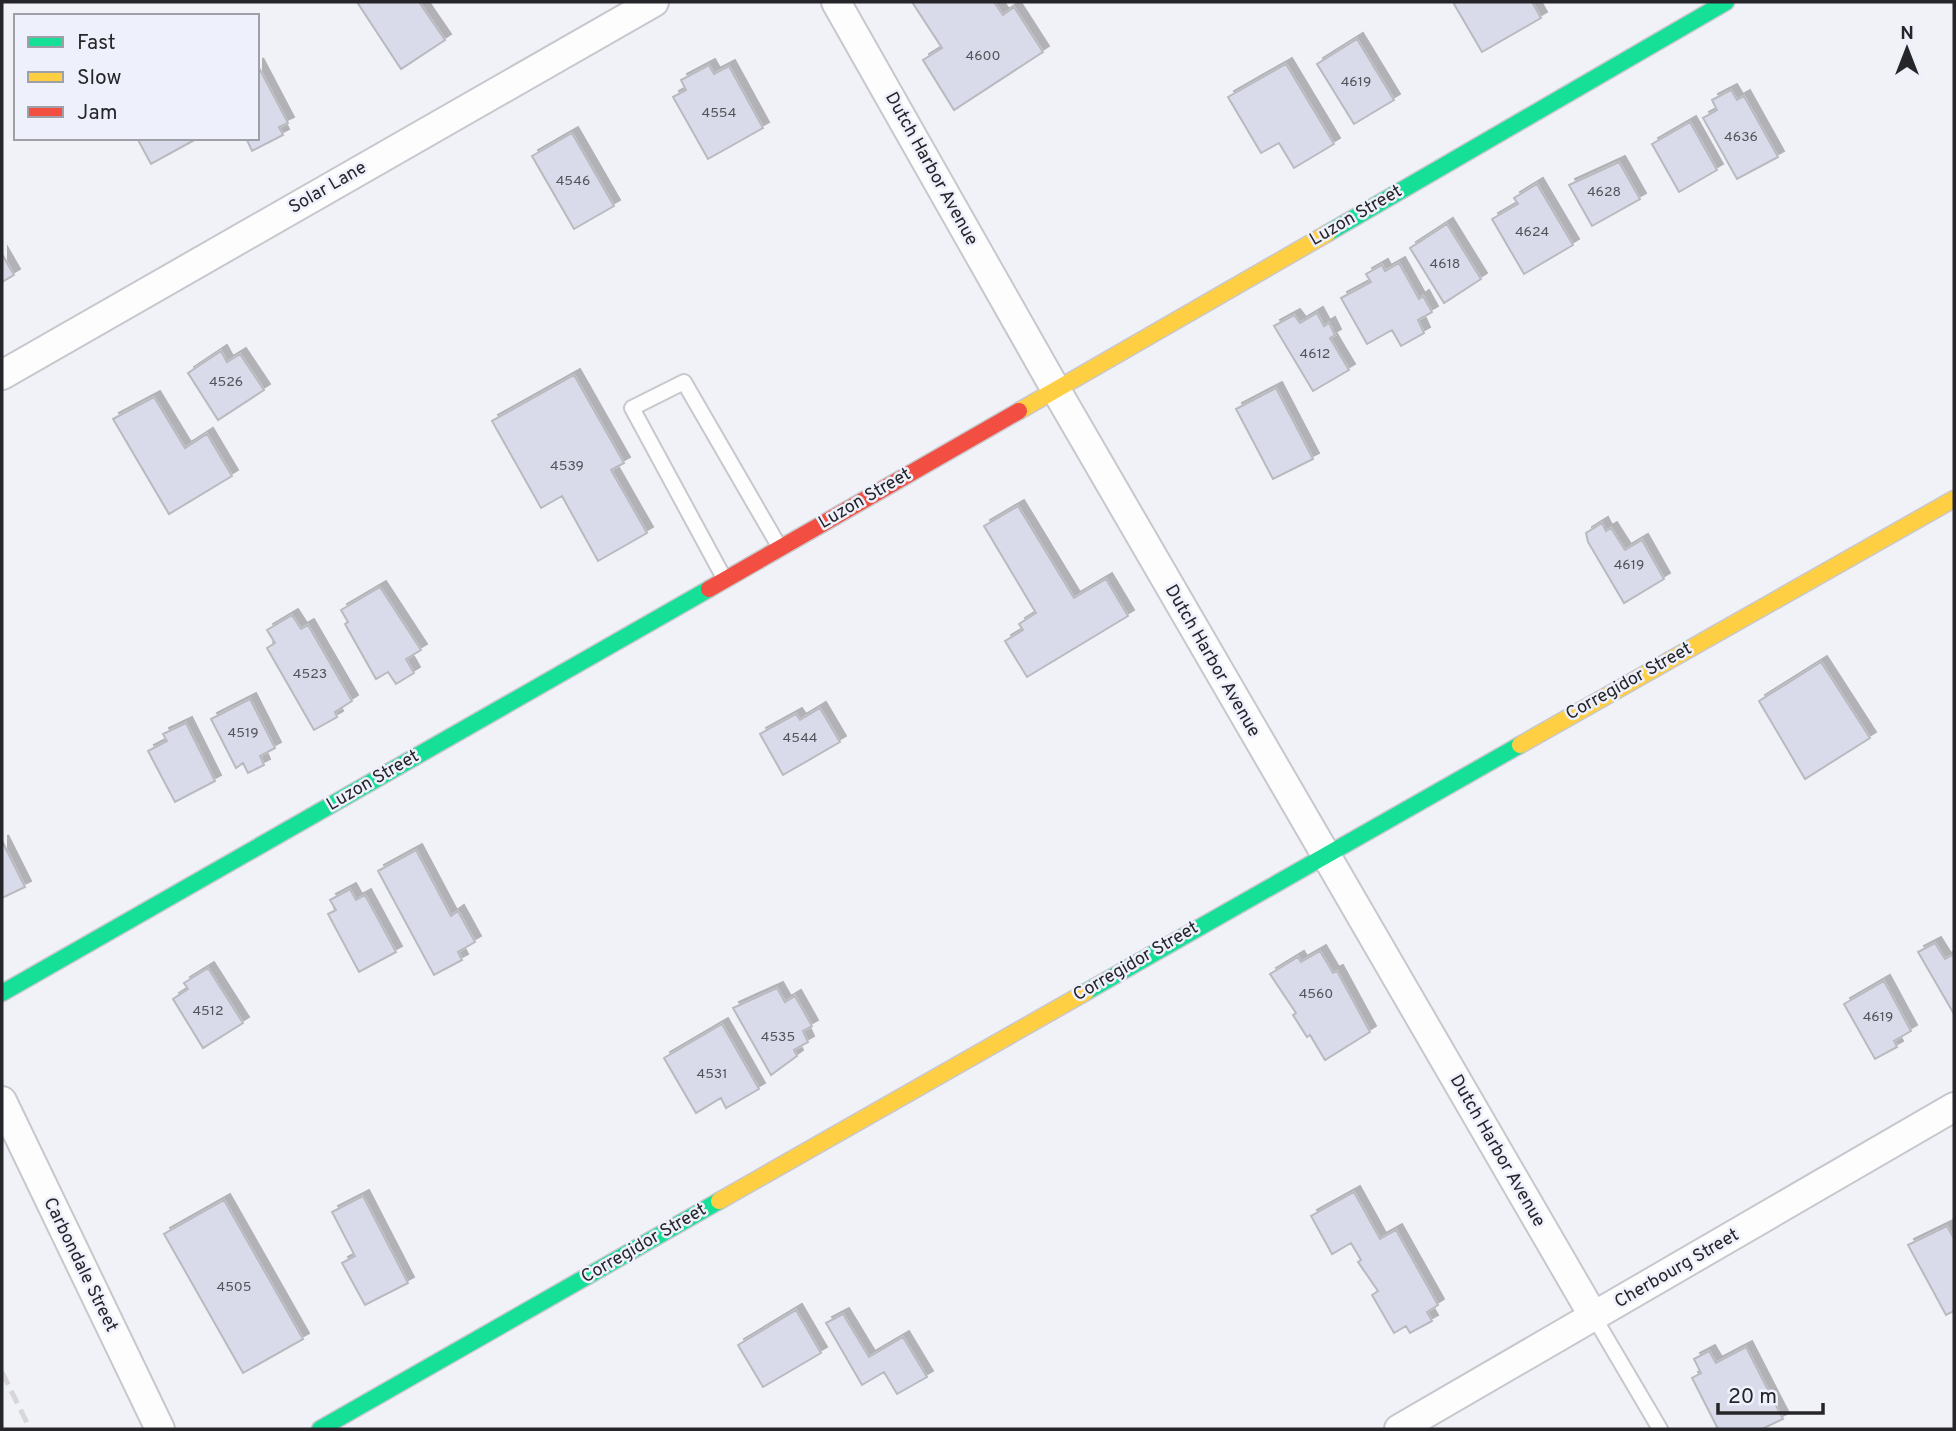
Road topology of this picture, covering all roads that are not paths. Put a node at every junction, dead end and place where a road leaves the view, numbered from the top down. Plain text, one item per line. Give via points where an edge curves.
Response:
1 (654, 2) edge
2 (836, 2) edge
3 (1726, 2) edge
4 (2, 375) edge
5 (1056, 390) junction
6 (1954, 499) edge
7 (780, 548) junction
8 (724, 580) junction
9 (1325, 855) junction
10 (2, 993) edge
11 (2, 1101) edge
12 (1954, 1107) edge
13 (1594, 1317) junction
14 (160, 1429) edge
15 (320, 1429) edge
16 (1399, 1429) edge
17 (1660, 1429) edge

1 - 4 street, Solar Lane
2 - 5 street, Dutch Harbor Avenue
3 - 5 street, Luzon Street
5 - 7 street, Luzon Street
5 - 9 street, Dutch Harbor Avenue
6 - 9 street, Corregidor Street
7 - 8 street, Luzon Street
7 - 8 lane via 684,382 632,408
8 - 10 street, Luzon Street
9 - 13 street, Dutch Harbor Avenue
9 - 15 street, Corregidor Street
11 - 14 street, Carbondale Street
12 - 13 street, Cherbourg Street
13 - 16 street, Cherbourg Street
13 - 17 lane

